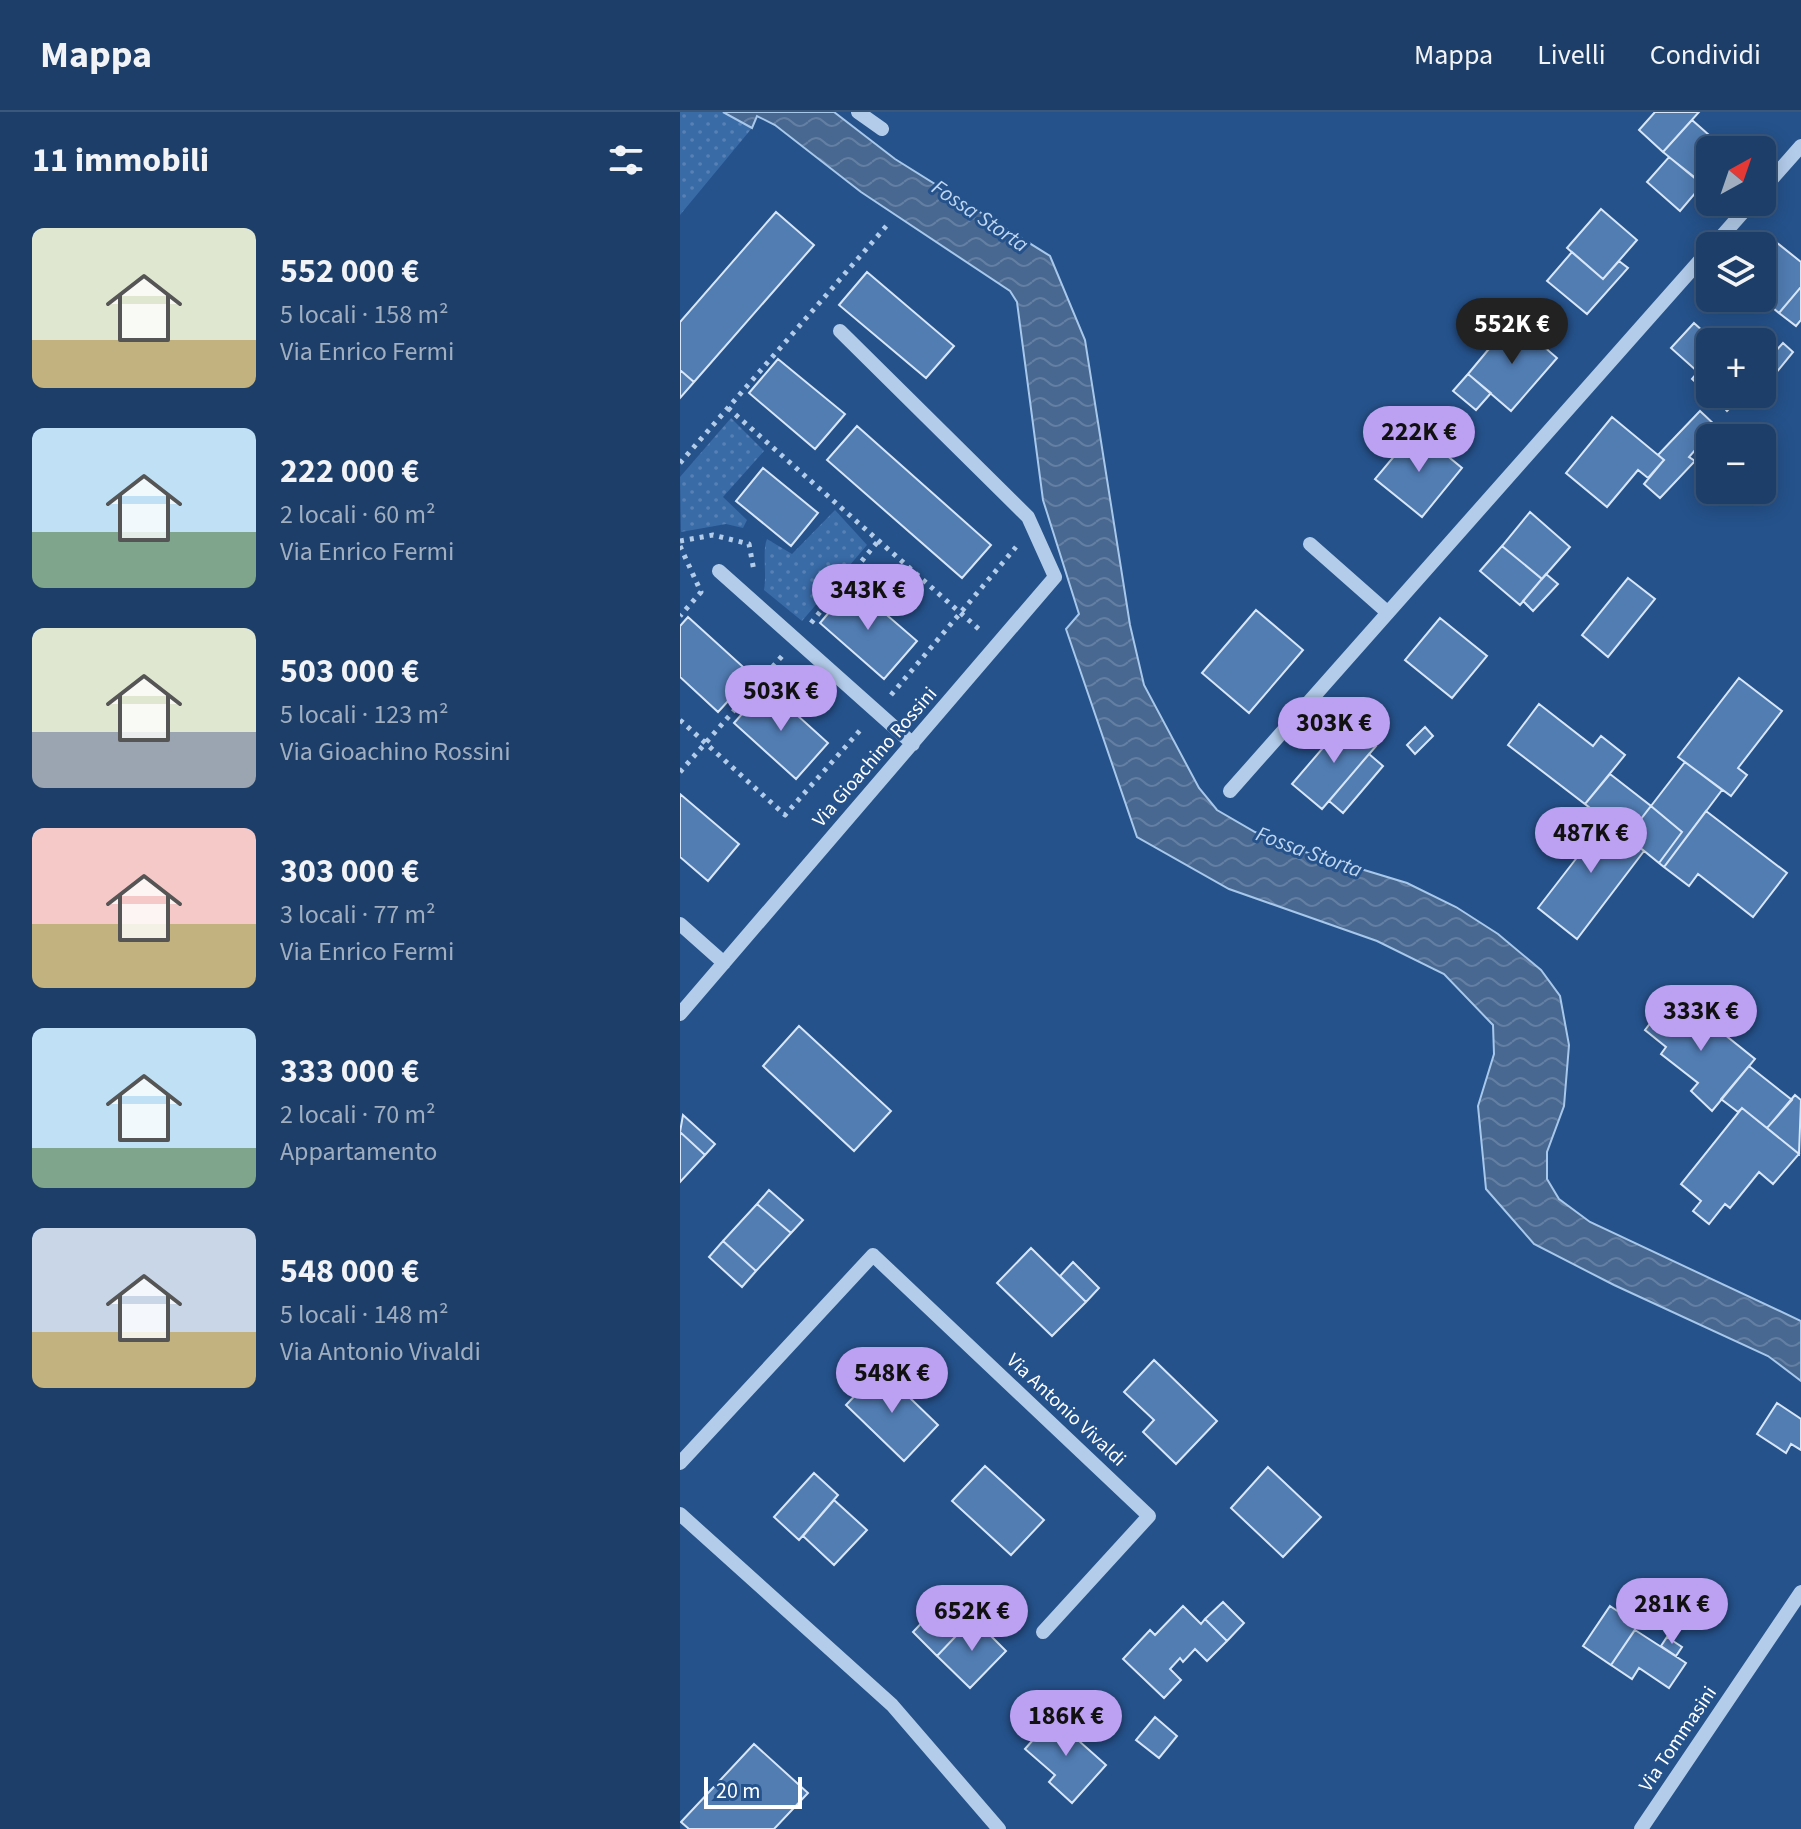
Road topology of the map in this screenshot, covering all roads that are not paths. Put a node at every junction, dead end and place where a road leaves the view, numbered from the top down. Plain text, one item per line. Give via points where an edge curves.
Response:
1 (858, 112) edge
2 (882, 129) dead end
3 (1801, 146) edge
4 (1776, 174) edge
5 (1739, 216) edge
6 (1725, 232) edge
7 (1696, 264) edge
8 (840, 331) dead end
9 (1310, 544) dead end
10 (719, 571) dead end
11 (1387, 612) junction
12 (913, 744) junction
13 (1230, 791) dead end
14 (680, 924) edge
15 (724, 963) junction
16 (680, 1014) edge
17 (680, 1463) edge
18 (680, 1514) edge
19 (1801, 1592) edge
20 (1043, 1632) dead end
21 (999, 1829) edge
22 (1641, 1829) edge

1 - 2 street
3 - 4 street
5 - 6 street
7 - 11 street
8 - 12 street, Via Gioachino Rossini via 1028,517 1055,577
9 - 11 street
10 - 12 street
11 - 13 street
12 - 15 street, Via Gioachino Rossini
14 - 15 street
15 - 16 street, Via Gioachino Rossini
17 - 20 street, Via Antonio Vivaldi via 873,1255 1149,1516
18 - 21 street via 892,1705
19 - 22 street, Via Tommasini

